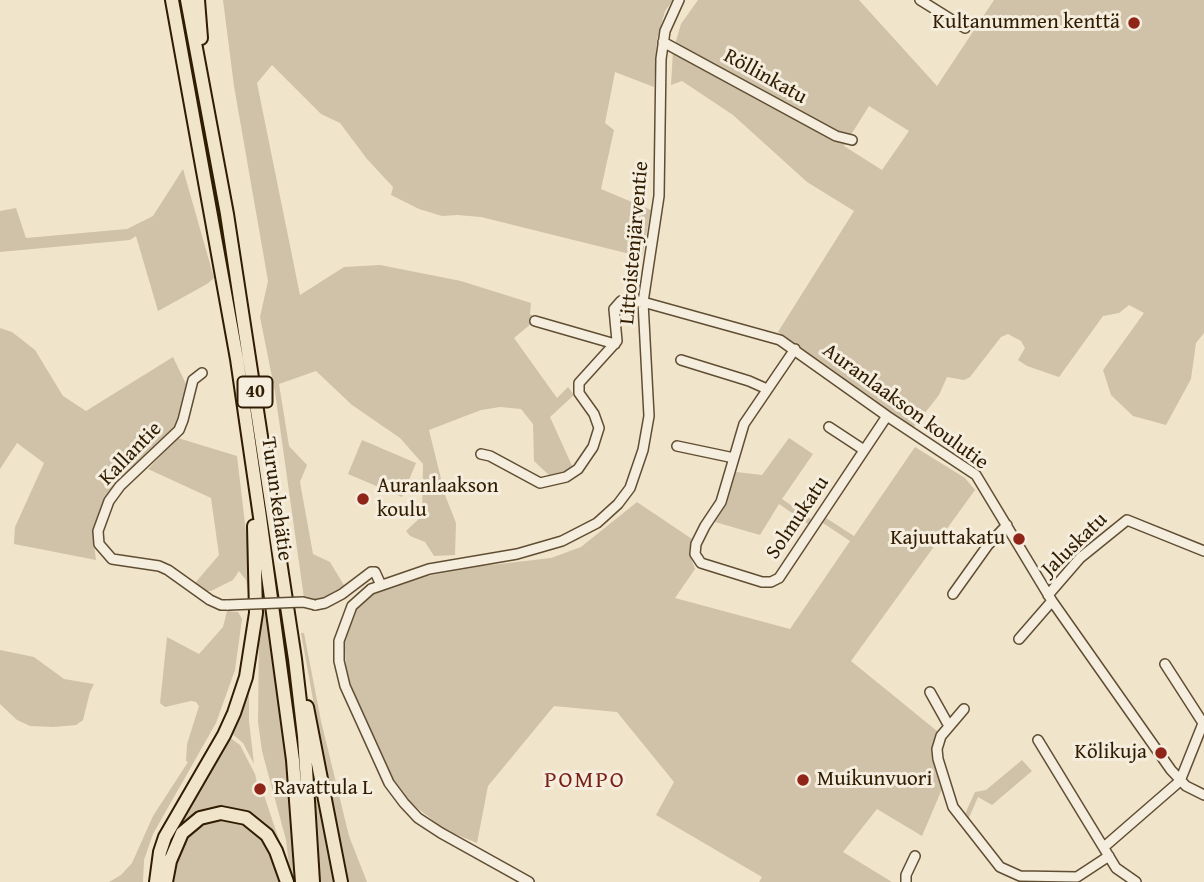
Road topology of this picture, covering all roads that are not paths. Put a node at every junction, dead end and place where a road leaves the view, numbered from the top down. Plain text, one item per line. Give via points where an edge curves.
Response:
1 (165, 0) edge
2 (172, 0) edge
3 (187, 0) edge
4 (198, 0) edge
5 (679, 0) edge
6 (920, 0) edge
7 (965, 29) dead end
8 (663, 42) junction
9 (183, 62) junction
10 (210, 125) junction
11 (852, 139) dead end
12 (643, 302) junction
13 (536, 321) dead end
14 (615, 344) junction
15 (795, 349) junction
16 (681, 360) dead end
17 (202, 373) dead end
18 (767, 389) junction
19 (887, 416) junction
20 (829, 427) dead end
21 (677, 446) dead end
22 (864, 450) junction
23 (481, 454) dead end
24 (734, 458) junction
25 (251, 459) junction
26 (1007, 525) junction
27 (1204, 551) edge
28 (382, 585) junction
29 (953, 594) dead end
30 (1050, 598) junction
31 (1019, 639) dead end
32 (295, 659) junction
33 (1165, 664) dead end
34 (930, 692) dead end
35 (964, 709) dead end
36 (1204, 722) edge
37 (949, 726) junction
38 (1038, 740) dead end
39 (1180, 781) junction
40 (1204, 795) edge
41 (1106, 852) junction
42 (915, 856) dead end
43 (1076, 879) edge
44 (156, 882) edge
45 (166, 882) edge
46 (287, 882) edge
47 (302, 882) edge
48 (313, 882) edge
49 (341, 882) edge
50 (529, 882) edge
51 (905, 882) edge
52 (1136, 882) edge

1 - 9 highway
2 - 9 highway, Turun kehätie / 40
3 - 10 highway, Turun kehätie / 40
4 - 10 highway
5 - 8 street, Littoistenjärventie
6 - 7 street
8 - 11 street, Röllinkatu via 836,136
8 - 12 street, Littoistenjärventie via 659,196
9 - 25 highway, Turun kehätie / 40
10 - 32 highway, Turun kehätie / 40
12 - 14 street via 628,299 616,305
12 - 15 street, Auranlaakson koulutie via 775,338
12 - 28 street, Littoistenjärventie via 647,433 635,478 618,504 588,528 544,547 429,569
13 - 14 street
14 - 23 street via 579,383 579,393 598,428 593,447 573,474 540,483
15 - 18 street, Solmukatu
15 - 19 street, Auranlaakson koulutie
16 - 18 street
17 - 28 street, Kallantie, bridge via 193,380 179,430 109,501 98,531 99,544 112,559 168,570 221,605 315,605 342,594 371,572
18 - 24 street, Solmukatu via 744,424
19 - 22 street, Solmukatu
19 - 26 street, Auranlaakson koulutie via 976,475
20 - 22 street
21 - 24 street
22 - 24 street, Solmukatu via 783,573 768,583 706,566 695,554 697,540 721,502
25 - 44 highway via 257,582 250,656 234,713 161,845
25 - 47 highway, Turun kehätie / 40 via 290,739
26 - 29 street
26 - 30 street, Auranlaakson koulutie
27 - 30 street, Jaluskatu via 1128,520 1080,558
28 - 50 street, Littoistenjärventie via 363,594 352,606 338,652 345,686 389,783 418,818
30 - 31 street
30 - 39 street, Auranlaakson koulutie
32 - 48 highway, Turun kehätie / 40
32 - 49 highway via 314,733
33 - 36 street
34 - 37 street
35 - 37 street
36 - 39 street
37 - 43 street via 937,750 948,795 997,863 1020,876
38 - 41 street
39 - 40 street, Auranlaakson koulutie
39 - 41 street
41 - 43 street
41 - 52 street via 1119,871
42 - 51 street
45 - 46 highway via 181,833 200,818 222,813 246,818 267,835

